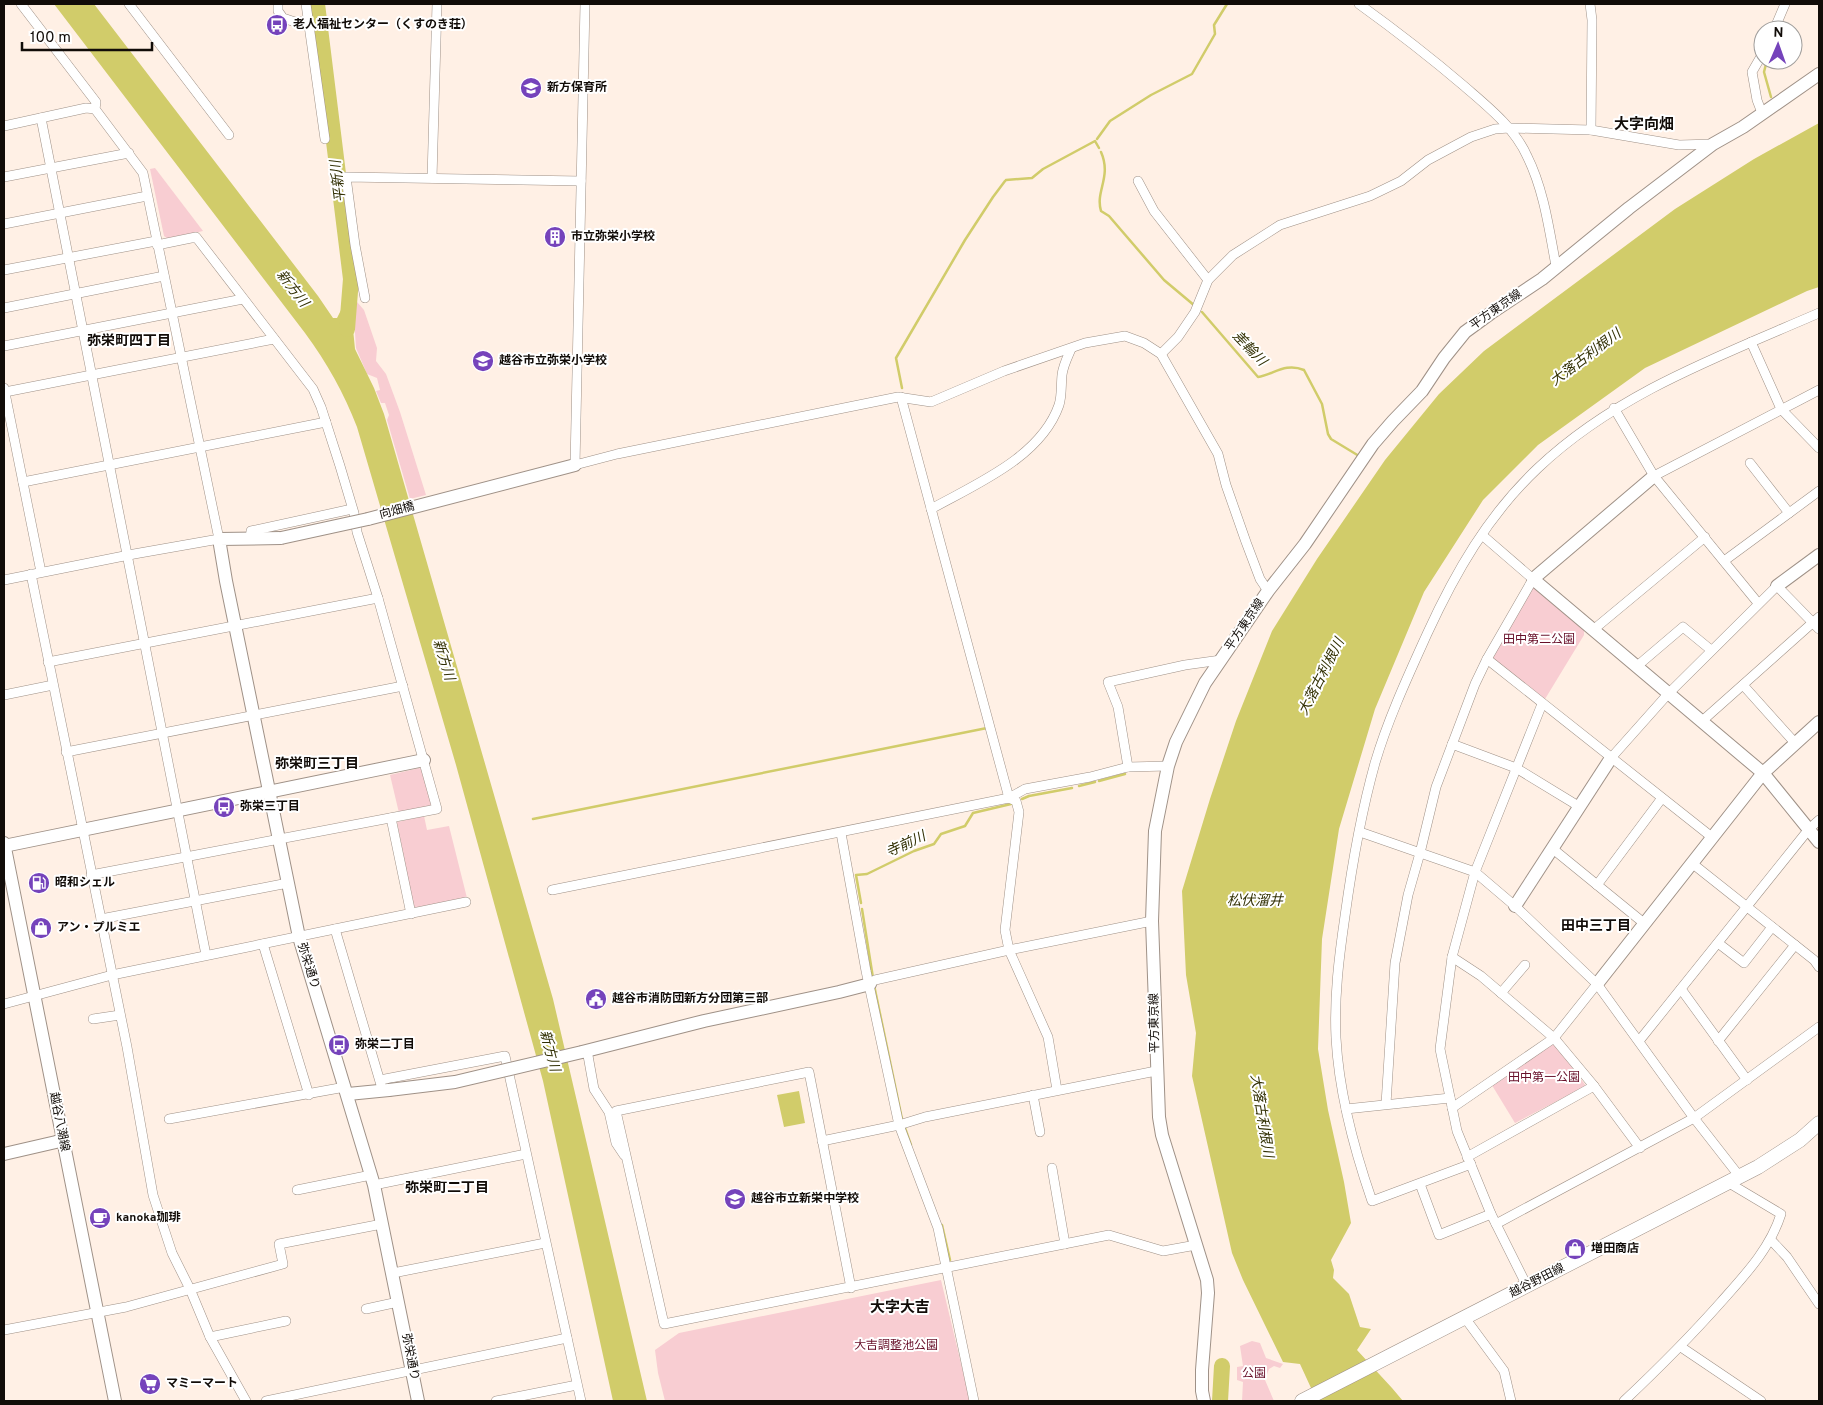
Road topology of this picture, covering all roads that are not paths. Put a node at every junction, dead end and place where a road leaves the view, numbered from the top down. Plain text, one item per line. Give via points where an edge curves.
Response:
1 (21, 4) edge
2 (129, 4) edge
3 (278, 4) edge
4 (306, 4) edge
5 (437, 4) edge
6 (585, 4) edge
7 (1359, 4) edge
8 (1590, 4) edge
9 (1785, 4) edge
10 (1778, 20) edge
11 (309, 21) junction
12 (1753, 70) edge
13 (1819, 74) edge
14 (95, 109) junction
15 (1762, 113) junction
16 (41, 118) junction
17 (4, 126) edge
18 (1509, 128) junction
19 (1590, 130) junction
20 (229, 135) dead end
21 (325, 139) dead end
22 (1713, 144) junction
23 (129, 152) junction
24 (51, 168) junction
25 (4, 177) edge
26 (432, 178) junction
27 (581, 181) junction
28 (1138, 181) dead end
29 (147, 196) junction
30 (59, 213) junction
31 (4, 224) edge
32 (157, 243) junction
33 (68, 258) junction
34 (1556, 266) junction
35 (4, 270) edge
36 (164, 276) junction
37 (1208, 280) junction
38 (75, 294) junction
39 (365, 298) dead end
40 (243, 299) junction
41 (4, 308) edge
42 (172, 313) junction
43 (1819, 313) edge
44 (83, 331) junction
45 (274, 338) junction
46 (1751, 342) junction
47 (4, 346) edge
48 (1071, 349) junction
49 (1161, 354) junction
50 (180, 358) junction
51 (91, 375) junction
52 (4, 390) edge
53 (1819, 390) edge
54 (901, 397) junction
55 (1614, 408) junction
56 (1781, 409) junction
57 (326, 422) junction
58 (8, 425) edge
59 (199, 447) junction
60 (1819, 448) edge
61 (1750, 463) dead end
62 (109, 465) junction
63 (575, 465) junction
64 (1654, 476) junction
65 (23, 482) junction
66 (1819, 491) edge
67 (352, 509) junction
68 (931, 509) junction
69 (1790, 513) junction
70 (1482, 535) junction
71 (1705, 538) junction
72 (219, 539) junction
73 (250, 540) junction
74 (127, 555) junction
75 (1819, 555) edge
76 (1724, 561) junction
77 (41, 572) junction
78 (31, 574) junction
79 (1532, 579) junction
80 (4, 580) edge
81 (1777, 586) junction
82 (1268, 591) junction
83 (378, 598) junction
84 (1758, 603) junction
85 (1817, 623) edge
86 (236, 626) junction
87 (1593, 630) junction
88 (144, 644) junction
89 (1711, 650) junction
90 (1487, 659) junction
91 (1221, 660) junction
92 (48, 662) junction
93 (1636, 667) junction
94 (53, 685) junction
95 (1743, 685) junction
96 (403, 686) junction
97 (1668, 694) junction
98 (4, 695) edge
99 (1542, 704) junction
100 (254, 715) junction
101 (1702, 722) junction
102 (1819, 722) edge
103 (162, 734) junction
104 (1452, 744) junction
105 (1796, 744) junction
106 (66, 752) junction
107 (1611, 758) junction
108 (424, 760) junction
109 (1168, 766) junction
110 (1128, 767) junction
111 (1516, 768) junction
112 (1763, 773) junction
113 (270, 792) junction
114 (1009, 798) junction
115 (1662, 798) junction
116 (1580, 807) junction
117 (177, 810) junction
118 (391, 818) junction
119 (1819, 820) edge
120 (82, 829) junction
121 (1809, 829) junction
122 (1360, 832) junction
123 (841, 833) junction
124 (1713, 838) junction
125 (279, 839) junction
126 (1819, 842) edge
127 (4, 845) edge
128 (1552, 849) junction
129 (1420, 853) junction
130 (186, 857) junction
131 (1693, 864) junction
132 (1475, 872) junction
133 (92, 875) junction
134 (288, 883) junction
135 (1597, 885) junction
136 (552, 890) dead end
137 (195, 901) junction
138 (466, 902) dead end
139 (1515, 906) junction
140 (1746, 907) junction
141 (411, 914) junction
142 (100, 920) junction
143 (1152, 921) junction
144 (1645, 924) junction
145 (1772, 927) junction
146 (335, 929) junction
147 (299, 936) junction
148 (1718, 942) junction
149 (264, 944) junction
150 (1795, 945) junction
151 (1009, 950) junction
152 (206, 955) junction
153 (1452, 957) junction
154 (1525, 965) dead end
155 (1819, 968) edge
156 (112, 975) junction
157 (870, 984) junction
158 (1597, 984) junction
159 (1681, 989) junction
160 (1501, 993) junction
161 (34, 996) junction
162 (4, 1004) edge
163 (120, 1015) junction
164 (93, 1019) dead end
165 (1819, 1028) edge
166 (1554, 1038) junction
167 (1639, 1041) junction
168 (1718, 1041) junction
169 (585, 1051) junction
170 (1156, 1071) junction
171 (1747, 1080) junction
172 (1594, 1086) junction
173 (384, 1087) junction
174 (1056, 1090) junction
175 (346, 1091) junction
176 (309, 1095) junction
177 (1033, 1095) junction
178 (1450, 1098) junction
179 (1386, 1104) junction
180 (1452, 1108) junction
181 (1346, 1109) junction
182 (1694, 1118) junction
183 (169, 1120) dead end
184 (899, 1125) junction
185 (1818, 1125) edge
186 (1040, 1132) dead end
187 (62, 1139) junction
188 (822, 1141) junction
189 (1640, 1148) junction
190 (4, 1154) edge
191 (526, 1154) junction
192 (627, 1160) junction
193 (1469, 1161) junction
194 (1052, 1168) dead end
195 (373, 1180) junction
196 (1735, 1180) junction
197 (1420, 1184) junction
198 (298, 1190) dead end
199 (1491, 1214) junction
200 (382, 1224) junction
201 (1496, 1224) junction
202 (1771, 1240) junction
203 (545, 1243) junction
204 (1065, 1244) junction
205 (1196, 1245) junction
206 (946, 1268) junction
207 (393, 1273) junction
208 (1527, 1286) junction
209 (851, 1288) junction
210 (190, 1289) junction
211 (398, 1302) junction
212 (1819, 1304) edge
213 (366, 1309) dead end
214 (98, 1312) junction
215 (1465, 1318) junction
216 (286, 1321) dead end
217 (4, 1330) edge
218 (210, 1337) junction
219 (567, 1338) junction
220 (1681, 1347) junction
221 (412, 1371) junction
222 (577, 1385) junction
223 (1307, 1398) edge
224 (1203, 1400) edge
225 (116, 1401) edge
226 (246, 1401) edge
227 (266, 1401) edge
228 (418, 1401) edge
229 (496, 1401) edge
230 (581, 1401) edge
231 (974, 1401) edge
232 (1511, 1401) edge
233 (1624, 1401) edge
234 (1761, 1401) edge

1 - 14 street via 96,102
2 - 20 street
3 - 11 street via 283,18 295,22
4 - 11 street
5 - 26 street
6 - 27 street
7 - 18 street via 1421,49
8 - 19 street
9 - 10 street
11 - 21 street
12 - 15 street
13 - 15 street, 平方東京線
14 - 16 street
14 - 23 street
15 - 22 street, 平方東京線
16 - 17 street
16 - 24 street
18 - 19 street
18 - 34 street via 1527,154 1539,183
18 - 37 street via 1471,137 1428,160 1401,181 1370,196 1280,225 1233,255
19 - 22 street via 1679,145
22 - 34 street, 平方東京線
23 - 24 street
23 - 29 street via 143,173
24 - 25 street
24 - 30 street
26 - 27 street
26 - 39 street via 346,178
27 - 63 street
28 - 37 street via 1154,211
29 - 30 street
29 - 32 street
30 - 31 street
30 - 33 street
32 - 33 street
32 - 36 street
32 - 40 street via 196,237
33 - 35 street
33 - 38 street
34 - 82 street, 平方東京線 via 1465,332 1454,344 1422,391 1373,444 1305,544
36 - 38 street
36 - 42 street
37 - 49 street via 1195,312 1178,337
38 - 41 street
38 - 44 street
40 - 42 street
40 - 45 street
42 - 44 street
42 - 50 street
43 - 46 street
44 - 47 street
44 - 51 street
45 - 50 street
45 - 57 street via 313,389
46 - 55 street via 1673,376
46 - 56 street
48 - 49 street via 1085,343 1125,336
48 - 54 street via 1004,371 931,402
48 - 68 street via 1062,373 1060,403 1053,419 1036,440 1010,466
49 - 82 street via 1218,454 1246,542
50 - 51 street
50 - 59 street
51 - 52 street
51 - 62 street
52 - 58 street
53 - 56 street
54 - 63 street
54 - 68 street
55 - 64 street
55 - 70 street via 1536,469 1492,518
56 - 60 street
56 - 64 street
57 - 59 street
57 - 67 street
58 - 65 street
59 - 62 street
59 - 72 street
61 - 69 street
62 - 65 street
62 - 74 street
63 - 73 street, 向畑橋, bridge via 368,519 281,538
64 - 71 street
64 - 79 street
65 - 77 street
66 - 69 street
67 - 73 street via 251,531
67 - 83 street
68 - 114 street
69 - 76 street
70 - 79 street
70 - 122 street via 1445,594 1405,681 1376,762
71 - 76 street
71 - 87 street
72 - 73 street, 向畑橋
72 - 74 street
72 - 86 street, 弥栄通り
74 - 77 street
74 - 88 street
75 - 81 street
76 - 84 street
77 - 78 street
78 - 80 street
78 - 92 street
79 - 87 street
79 - 90 street
81 - 84 street
81 - 85 street
82 - 91 street, 平方東京線
83 - 86 street
83 - 96 street
84 - 89 street
85 - 95 street
86 - 88 street
86 - 100 street, 弥栄通り
87 - 93 street
88 - 92 street
88 - 103 street
89 - 93 street via 1683,627
89 - 97 street
90 - 99 street
90 - 104 street
91 - 109 street, 平方東京線 via 1189,712
91 - 110 street via 1108,682 1118,707
92 - 94 street
93 - 97 street
94 - 98 street
94 - 106 street
95 - 101 street
95 - 105 street
96 - 100 street
96 - 108 street
97 - 101 street
97 - 107 street
99 - 107 street
99 - 111 street
100 - 103 street
100 - 113 street, 弥栄通り
101 - 112 street
102 - 105 street
103 - 106 street
103 - 117 street
104 - 111 street
104 - 129 street via 1436,787
105 - 112 street
106 - 120 street
107 - 115 street
107 - 116 street
108 - 113 street
108 - 118 street via 437,808
109 - 110 street
109 - 143 street, 平方東京線 via 1154,831
110 - 114 street via 1025,789
111 - 116 street
111 - 132 street
112 - 121 street
112 - 124 street
113 - 117 street
113 - 125 street, 弥栄通り
114 - 123 street
114 - 151 street via 1016,802 1019,812 1005,930
115 - 124 street
115 - 135 street
116 - 128 street
117 - 120 street
117 - 130 street
118 - 125 street
118 - 141 street
119 - 121 street
120 - 127 street
120 - 133 street
121 - 126 street
121 - 140 street
122 - 129 street
122 - 181 street via 1350,874 1336,990 1336,1040
123 - 136 street
123 - 157 street
124 - 131 street
125 - 130 street
125 - 134 street, 弥栄通り
127 - 161 street, 越谷八潮線
128 - 135 street
128 - 139 street
129 - 132 street
129 - 179 street via 1395,963
130 - 133 street
130 - 137 street
131 - 140 street
131 - 144 street
132 - 139 street
132 - 153 street
133 - 142 street
134 - 137 street
134 - 147 street, 弥栄通り
135 - 144 street
137 - 142 street
137 - 152 street
138 - 141 street
139 - 158 street
140 - 145 street
140 - 148 street
141 - 146 street
142 - 156 street
143 - 151 street
143 - 170 street, 平方東京線
144 - 158 street
145 - 148 street via 1744,963
145 - 150 street
146 - 147 street
146 - 173 street
147 - 149 street
147 - 175 street, 弥栄通り
148 - 159 street
149 - 152 street
149 - 176 street
150 - 155 street
150 - 168 street
151 - 157 street via 875,980
151 - 174 street via 1048,1037
152 - 156 street
153 - 160 street
153 - 178 street via 1440,1048
154 - 160 street
156 - 161 street
156 - 163 street
157 - 169 street
157 - 184 street
158 - 166 street
158 - 167 street
159 - 167 street
159 - 168 street
160 - 166 street
161 - 162 street
161 - 187 street, 越谷八潮線
163 - 164 street
163 - 210 street via 153,1195 172,1253
165 - 171 street
166 - 172 street
166 - 180 street
167 - 182 street
168 - 171 street
169 - 173 street, bridge via 455,1082
169 - 192 street via 594,1089 608,1112 616,1143
170 - 174 street
170 - 205 street, 平方東京線 via 1162,1135
171 - 182 street
172 - 189 street
172 - 193 street
173 - 175 street
173 - 191 street via 505,1056
174 - 177 street
175 - 176 street
175 - 195 street, 弥栄通り
176 - 183 street
177 - 184 street
177 - 186 street
178 - 179 street
178 - 180 street
179 - 181 street
180 - 193 street
181 - 197 street via 1356,1156 1372,1201
182 - 189 street
182 - 196 street
184 - 188 street
184 - 206 street via 938,1228
185 - 196 main road, 越谷野田線 via 1776,1157
187 - 190 street
187 - 214 street, 越谷八潮線
188 - 192 street via 809,1072 616,1111
188 - 209 street
189 - 201 street
191 - 195 street
191 - 203 street
192 - 209 street via 664,1324
193 - 197 street
193 - 199 street
194 - 204 street
195 - 198 street
195 - 200 street, 弥栄通り
196 - 202 street via 1781,1214
196 - 208 main road, 越谷野田線
197 - 199 street via 1438,1235
199 - 201 street
200 - 207 street, 弥栄通り
200 - 210 street via 279,1244 283,1264
201 - 208 street
202 - 212 street via 1787,1257
202 - 220 street
203 - 207 street
203 - 219 street
204 - 205 street via 1109,1235 1163,1251
204 - 206 street
205 - 224 street, 平方東京線 via 1208,1286
206 - 209 street
206 - 231 street
207 - 211 street, 弥栄通り
208 - 215 main road, 越谷野田線
210 - 214 street
210 - 218 street
211 - 213 street
211 - 221 street, 弥栄通り
214 - 217 street
214 - 225 street, 越谷八潮線
215 - 223 main road, 越谷野田線
215 - 232 street via 1504,1372
216 - 218 street
218 - 226 street
219 - 221 street
219 - 222 street
220 - 233 street
220 - 234 street
221 - 227 street
221 - 228 street, 弥栄通り
222 - 229 street
222 - 230 street

